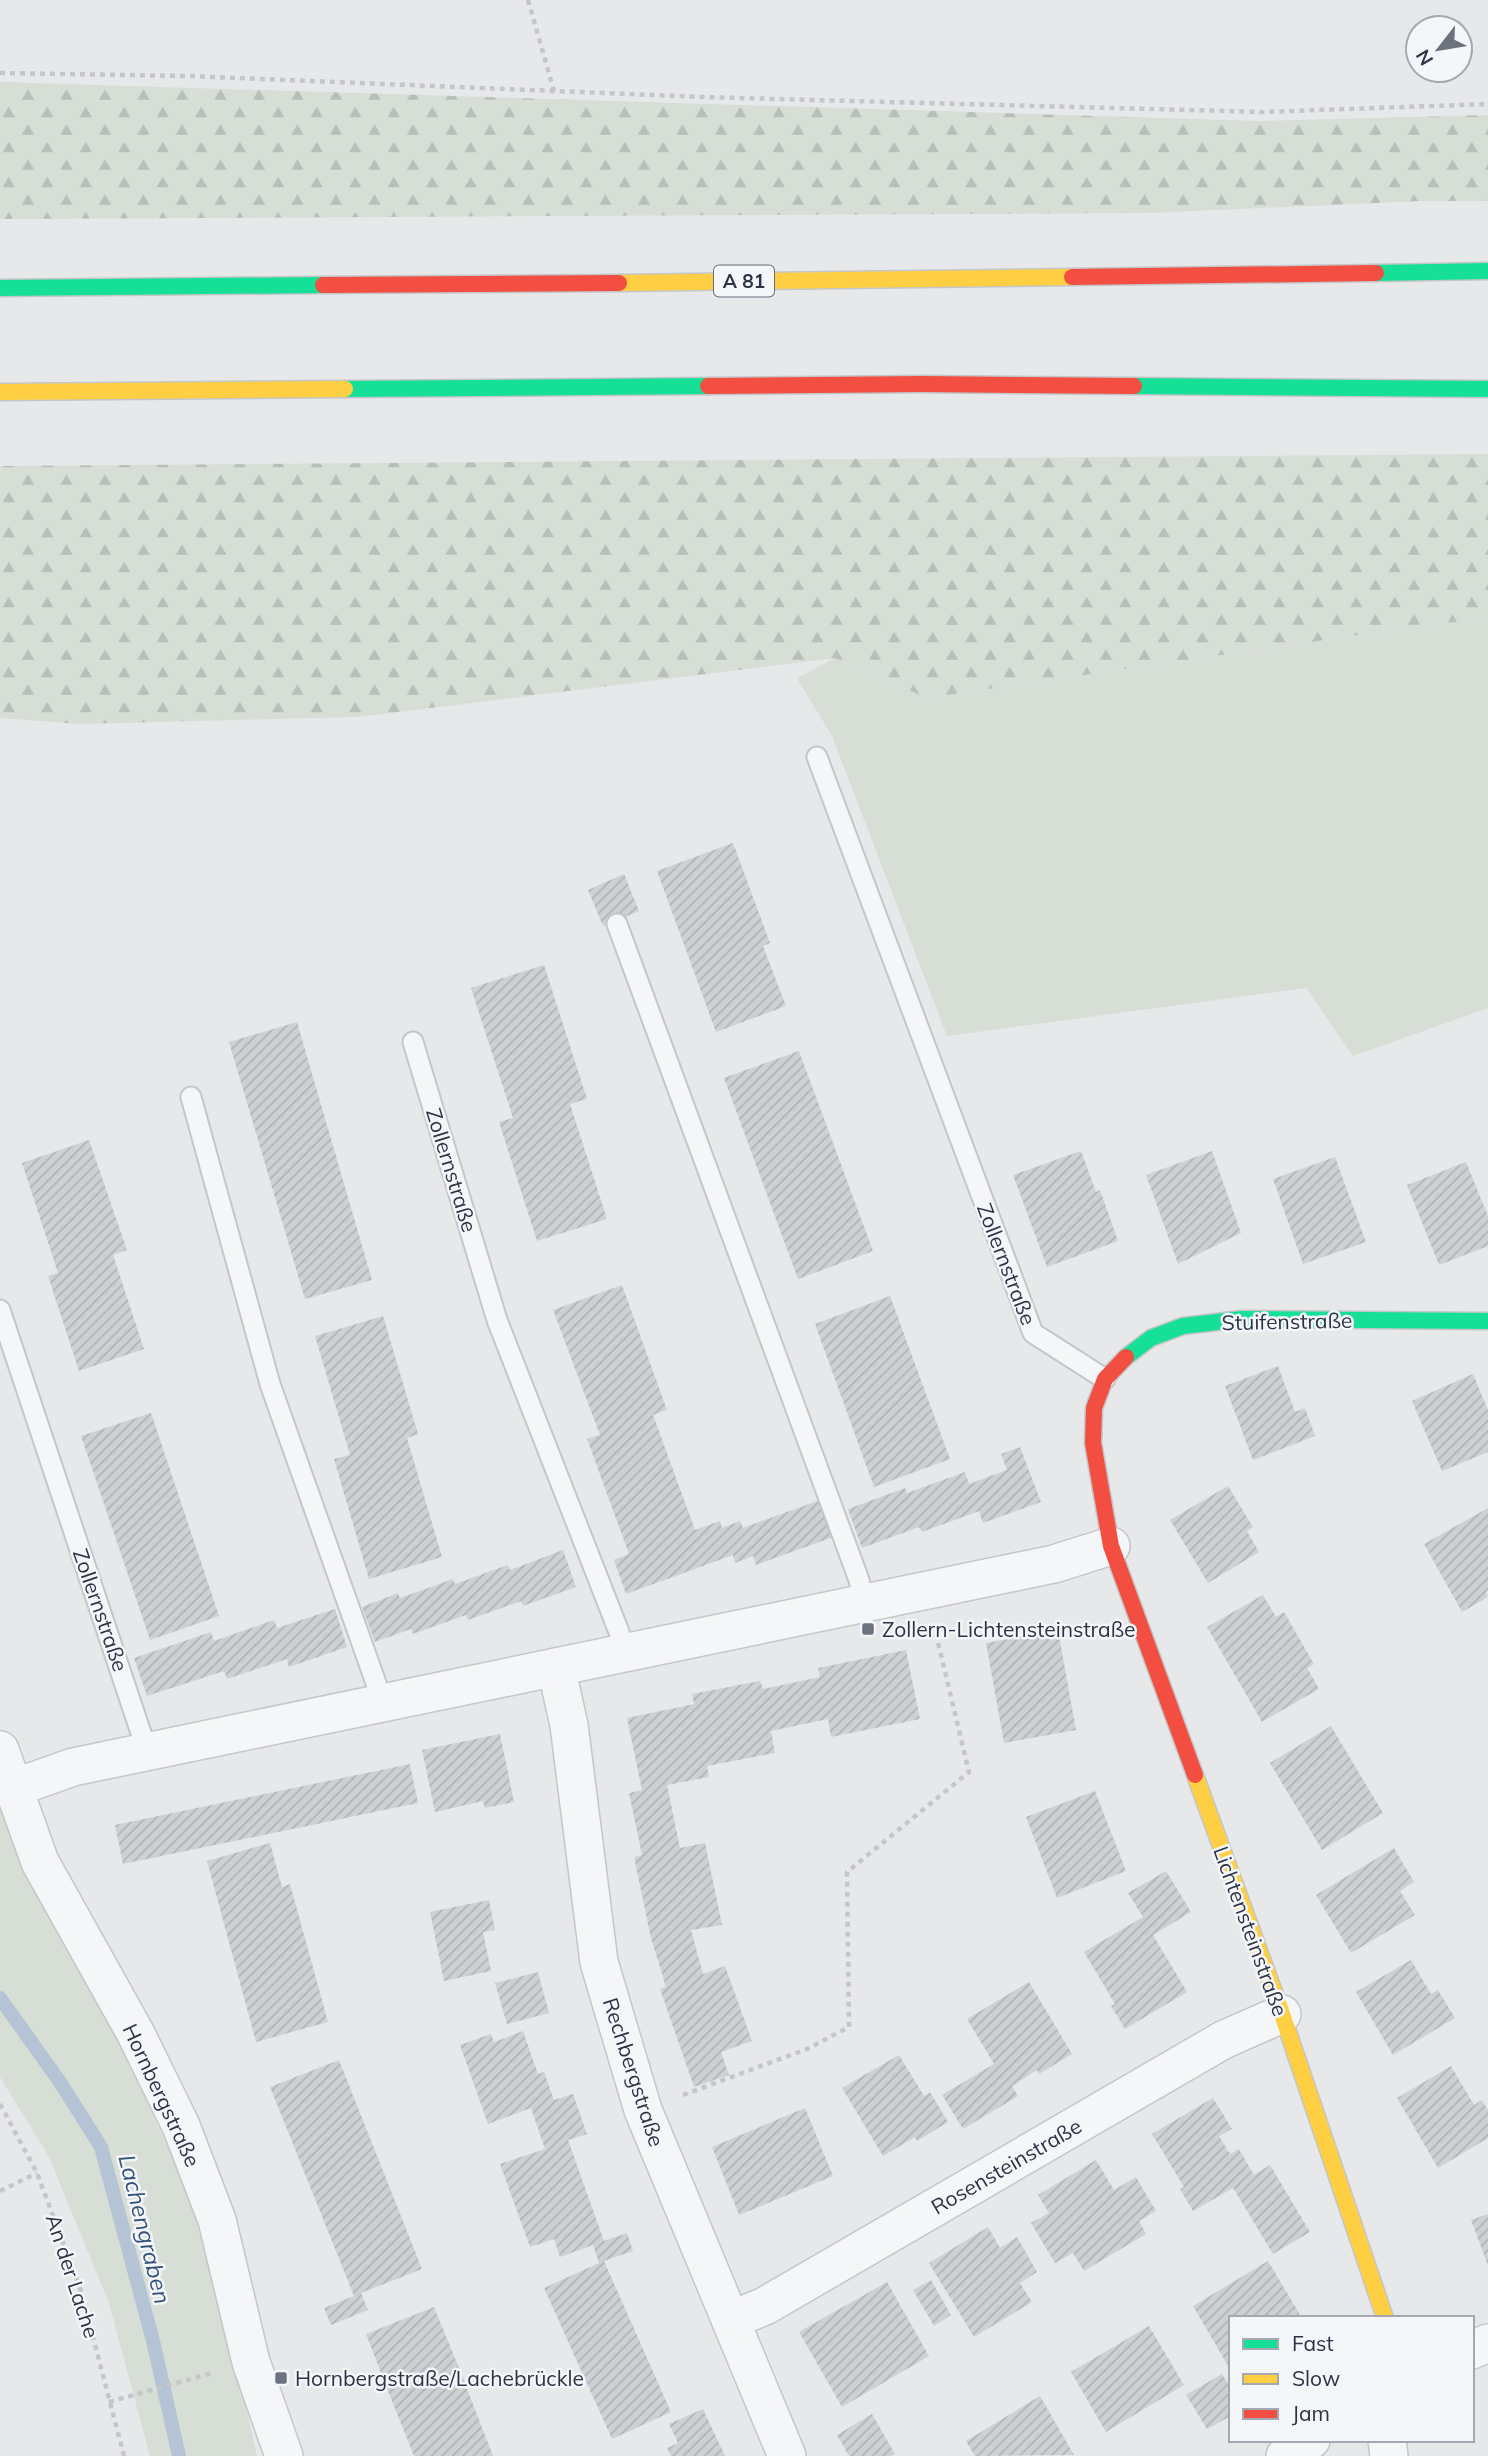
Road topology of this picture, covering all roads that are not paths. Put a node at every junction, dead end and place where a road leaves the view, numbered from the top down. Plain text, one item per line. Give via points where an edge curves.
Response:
1 (1488, 271) edge
2 (0, 288) edge
3 (1488, 389) edge
4 (0, 392) edge
5 (817, 757) dead end
6 (617, 924) dead end
7 (413, 1042) dead end
8 (191, 1097) dead end
9 (0, 1310) edge
10 (1488, 1321) edge
11 (1105, 1379) junction
12 (1111, 1546) junction
13 (864, 1603) junction
14 (624, 1653) junction
15 (556, 1667) junction
16 (380, 1703) junction
17 (0, 1750) edge
18 (147, 1751) junction
19 (13, 1788) junction
20 (1282, 2014) junction
21 (1384, 2316) edge
22 (731, 2320) junction
23 (1308, 2442) edge
24 (284, 2456) edge
25 (786, 2456) edge
26 (1285, 2456) edge

1 - 2 main road, A 81
3 - 4 main road via 922,384
5 - 11 lane, Zollernstraße via 1033,1333
6 - 13 lane
7 - 14 lane, Zollernstraße via 497,1320
8 - 16 lane via 270,1384
9 - 18 lane, Zollernstraße
10 - 11 main road, Stuifenstraße via 1242,1319 1183,1326 1130,1352
11 - 12 main road via 1094,1408 1093,1443
12 - 13 street via 1054,1564
12 - 20 main road, Lichtensteinstraße
13 - 14 street
14 - 15 street
15 - 16 street
15 - 22 street, Rechbergstraße via 569,1725 599,1962 643,2110
16 - 18 street
17 - 19 street, Hornbergstraße
18 - 19 street via 73,1767
19 - 24 street, Hornbergstraße via 44,1871 136,2034 181,2126 217,2220 251,2362
20 - 21 main road, Lichtensteinstraße
20 - 22 street, Rosensteinstraße via 1223,2040 765,2306
22 - 25 street, Rechbergstraße
23 - 26 street

